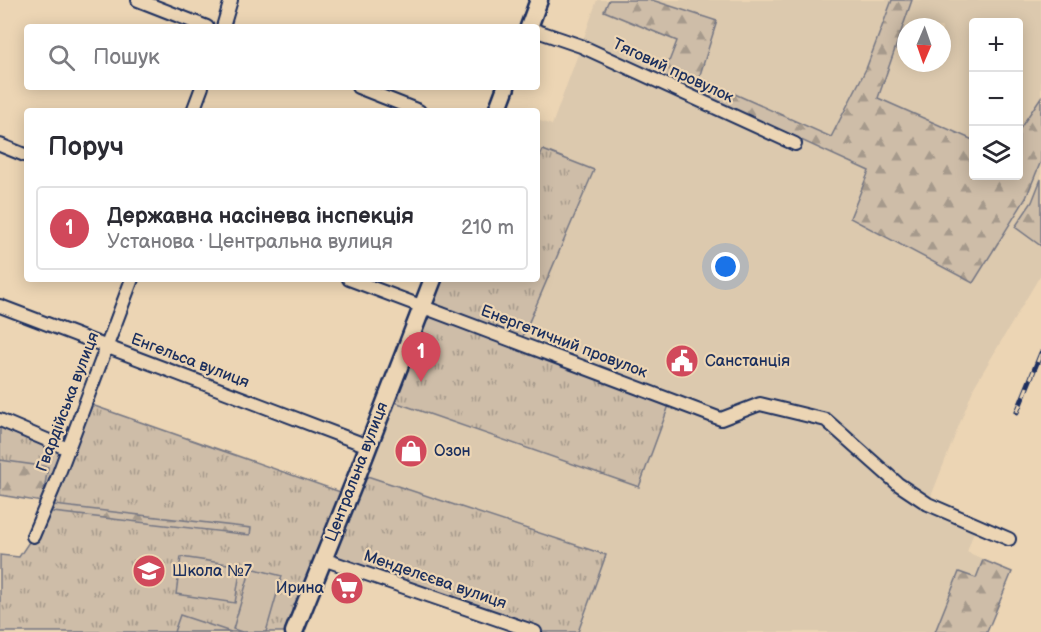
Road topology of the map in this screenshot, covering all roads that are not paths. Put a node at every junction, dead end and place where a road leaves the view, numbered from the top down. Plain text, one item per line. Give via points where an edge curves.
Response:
1 (138, 0) edge
2 (231, 0) edge
3 (539, 0) edge
4 (199, 24) edge
5 (224, 24) edge
6 (530, 24) edge
7 (540, 32) edge
8 (201, 90) edge
9 (366, 90) edge
10 (505, 90) edge
11 (194, 108) edge
12 (411, 108) edge
13 (498, 108) edge
14 (795, 144) dead end
15 (0, 145) edge
16 (24, 155) edge
17 (131, 282) edge
18 (357, 282) edge
19 (432, 282) edge
20 (0, 306) edge
21 (423, 307) junction
22 (107, 347) junction
23 (0, 420) edge
24 (368, 446) junction
25 (68, 449) junction
26 (33, 536) dead end
27 (1009, 539) dead end
28 (323, 559) junction
29 (294, 632) edge
30 (536, 632) edge

1 - 4 street
2 - 5 street
3 - 6 main road
7 - 14 street, Тяговий провулок via 581,46
8 - 11 street
9 - 12 street
10 - 13 main road
15 - 16 street
17 - 22 street, Гвардійська вулиця
18 - 21 street, Енергетичний провулок
19 - 21 main road, Центральна вулиця
20 - 22 street, Енгельса вулиця
21 - 24 main road, Центральна вулиця
21 - 27 street, Енергетичний провулок via 721,419 760,404 826,420 898,484 928,504
22 - 24 street, Енгельса вулиця
22 - 25 street, Гвардійська вулиця
23 - 25 street
24 - 28 main road, Центральна вулиця
25 - 26 street, Гвардійська вулиця
28 - 29 main road, Центральна вулиця
28 - 30 street, Менделєєва вулиця

